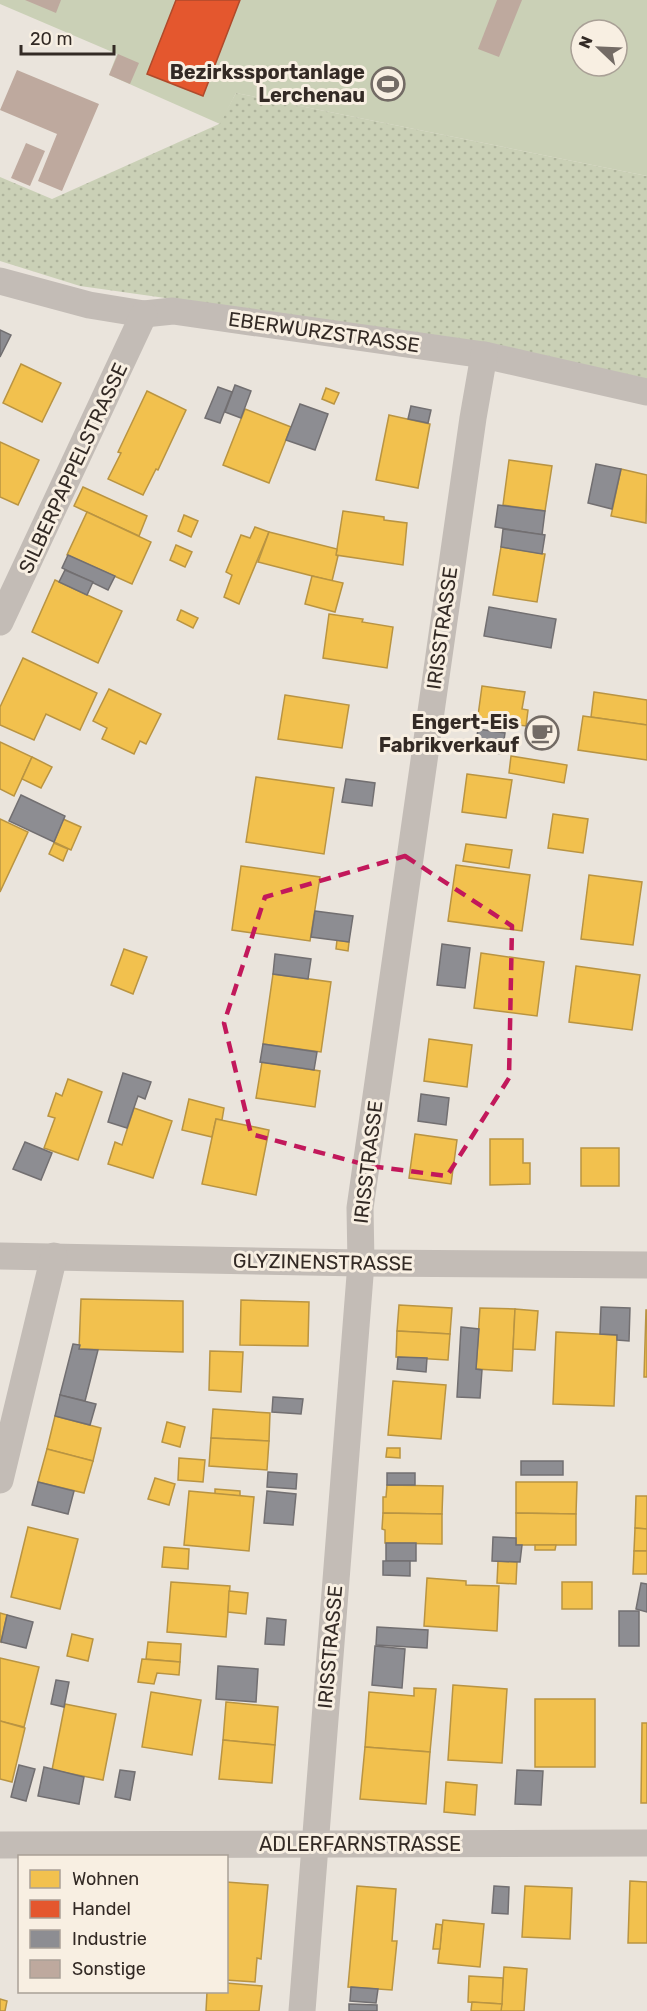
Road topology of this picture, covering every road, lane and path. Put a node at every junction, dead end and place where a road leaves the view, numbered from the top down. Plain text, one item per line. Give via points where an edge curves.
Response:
1 (0, 281) edge
2 (144, 314) junction
3 (484, 355) junction
4 (647, 392) edge
5 (0, 621) edge
6 (0, 1256) edge
7 (54, 1256) junction
8 (361, 1263) junction
9 (647, 1265) edge
10 (0, 1480) edge
11 (647, 1843) edge
12 (314, 1844) junction
13 (0, 1845) edge
14 (302, 2011) edge

1 - 2 street, EBERWURZSTRASSE via 89,305
2 - 3 street, EBERWURZSTRASSE via 173,311
2 - 5 street, SILBERPAPPELSTRASSE
3 - 4 street, EBERWURZSTRASSE
3 - 8 street, IRISSTRASSE via 360,1208
6 - 7 street, GLYZINENSTRASSE
7 - 8 street, GLYZINENSTRASSE
7 - 10 street
8 - 9 street, GLYZINENSTRASSE
8 - 12 street, IRISSTRASSE
11 - 12 street, ADLERFARNSTRASSE
12 - 13 street, ADLERFARNSTRASSE
12 - 14 street, IRISSTRASSE

